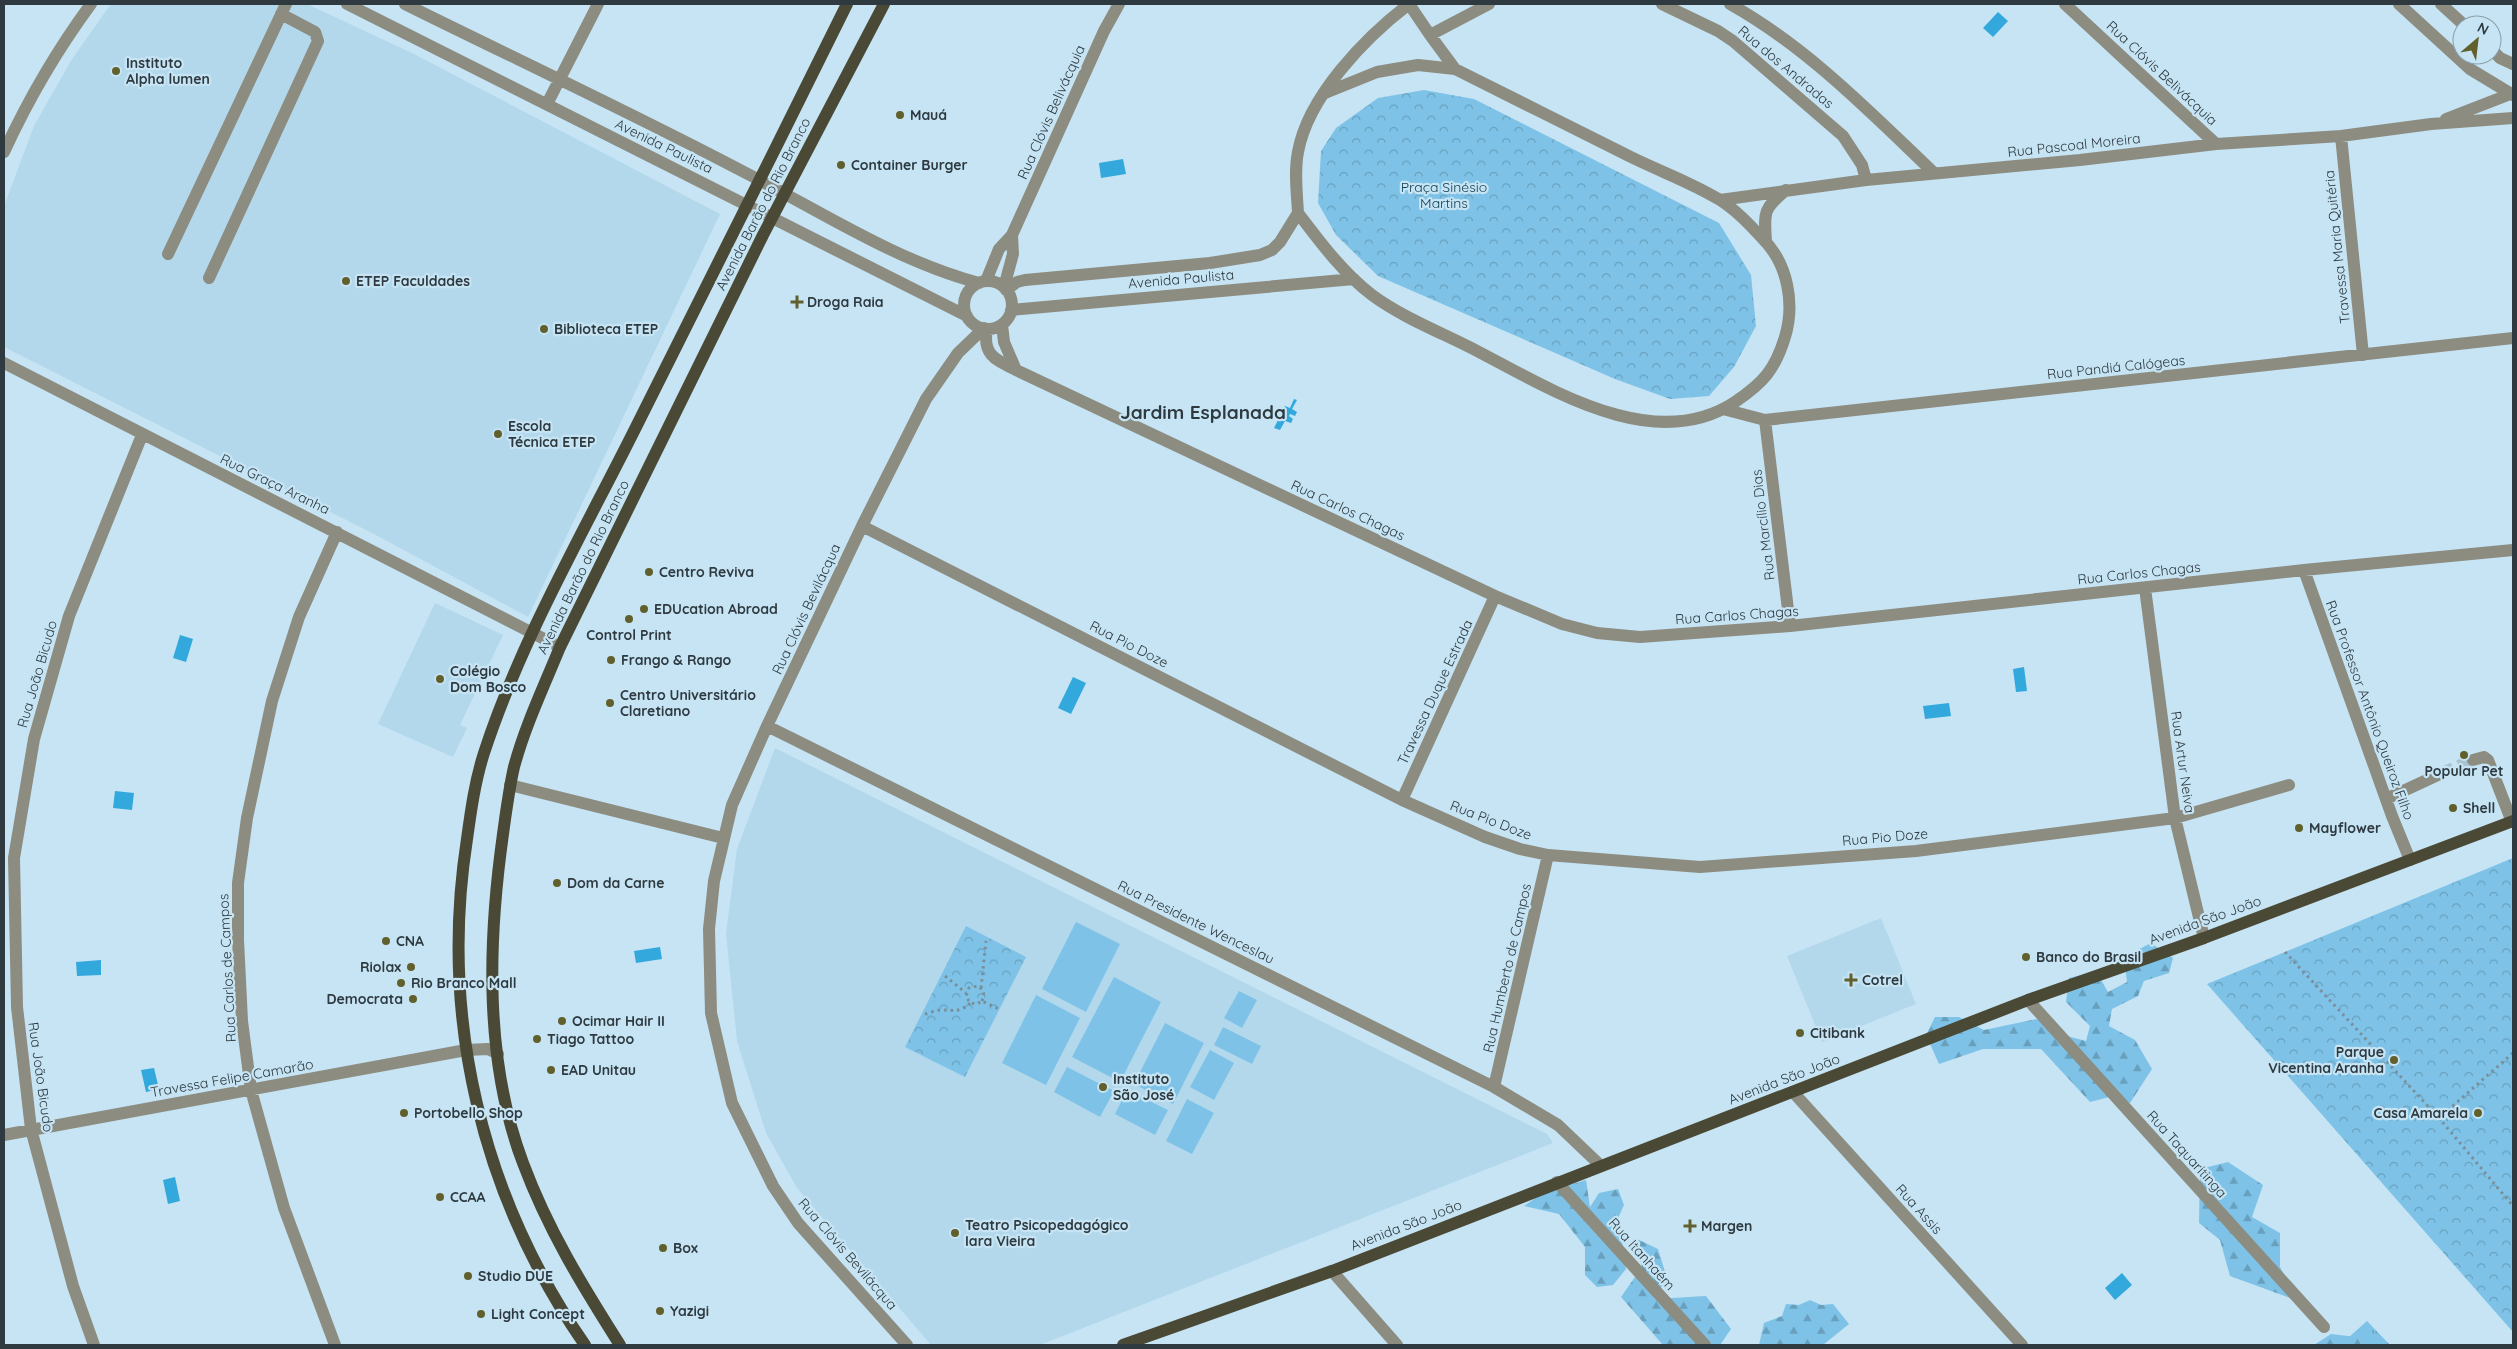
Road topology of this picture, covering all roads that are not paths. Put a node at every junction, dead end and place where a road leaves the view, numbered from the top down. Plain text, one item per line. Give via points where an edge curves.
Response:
1 (91, 4) edge
2 (350, 4) edge
3 (405, 4) edge
4 (598, 4) edge
5 (847, 4) edge
6 (884, 4) edge
7 (1119, 4) edge
8 (1409, 4) edge
9 (1489, 4) edge
10 (1662, 4) edge
11 (1730, 4) edge
12 (2065, 4) edge
13 (2399, 4) edge
14 (2441, 4) edge
15 (283, 9) edge
16 (2453, 15) edge
17 (1430, 35) junction
18 (2502, 57) edge
19 (2513, 64) edge
20 (1455, 69) junction
21 (559, 80) junction
22 (1325, 93) junction
23 (2512, 94) edge
24 (546, 104) junction
25 (2513, 118) edge
26 (2431, 124) junction
27 (2341, 136) junction
28 (2216, 144) junction
29 (4, 152) edge
30 (1934, 173) junction
31 (761, 180) junction
32 (1866, 180) junction
33 (1787, 190) junction
34 (785, 194) junction
35 (1720, 200) junction
36 (748, 205) junction
37 (1298, 213) junction
38 (772, 217) junction
39 (1012, 235) junction
40 (1766, 241) junction
41 (168, 254) dead end
42 (209, 278) dead end
43 (1354, 279) junction
44 (982, 282) junction
45 (1005, 288) junction
46 (1011, 310) junction
47 (967, 316) junction
48 (1002, 324) junction
49 (985, 328) junction
50 (2513, 338) edge
51 (2363, 355) junction
52 (4, 363) edge
53 (1016, 370) junction
54 (1723, 409) junction
55 (1765, 420) junction
56 (142, 434) junction
57 (862, 526) junction
58 (337, 532) junction
59 (2513, 550) edge
60 (2304, 570) junction
61 (2145, 588) junction
62 (1496, 596) junction
63 (1790, 626) junction
64 (532, 634) junction
65 (560, 647) junction
66 (767, 726) junction
67 (2473, 760) dead end
68 (2442, 773) tunnel mouth
69 (2289, 785) dead end
70 (510, 786) junction
71 (2386, 799) junction
72 (1402, 800) junction
73 (2175, 818) junction
74 (2513, 822) edge
75 (723, 838) junction
76 (1548, 855) junction
77 (2410, 860) junction
78 (2204, 938) junction
79 (2028, 1000) junction
80 (466, 1050) junction
81 (498, 1054) junction
82 (1494, 1087) junction
83 (251, 1090) junction
84 (1793, 1092) junction
85 (31, 1129) junction
86 (4, 1134) edge
87 (1600, 1165) junction
88 (1558, 1182) junction
89 (1332, 1270) junction
90 (2324, 1327) dead end
91 (94, 1345) edge
92 (335, 1345) edge
93 (585, 1345) edge
94 (620, 1345) edge
95 (907, 1345) edge
96 (1123, 1345) edge
97 (1397, 1345) edge
98 (1705, 1345) edge
99 (2022, 1345) edge

1 - 29 street via 66,39
2 - 24 street, Avenida Paulista
3 - 21 street, Avenida Paulista
4 - 21 street
5 - 31 main road, Avenida Barão do Rio Branco
6 - 34 main road, Avenida Barão do Rio Branco
7 - 39 street, Rua Clóvis Belivácquia
8 - 17 street
8 - 22 street via 1366,39
9 - 17 street
10 - 32 street, Rua dos Andradas via 1734,41 1820,115 1855,151
11 - 30 street, Rua dos Andradas via 1751,16 1859,102
12 - 28 street, Rua Clóvis Belivácquia
13 - 23 street via 2470,69
14 - 16 street
15 - 41 street
15 - 42 street via 314,32 318,41
17 - 20 street
18 - 19 street
20 - 22 street via 1418,64 1377,72
20 - 35 street
21 - 24 street
21 - 31 street, Avenida Paulista
22 - 37 street via 1313,112 1298,150
23 - 26 street, Rua Pascoal Moreira
24 - 36 street, Avenida Paulista
25 - 26 street, Rua Pascoal Moreira
26 - 27 street, Rua Pascoal Moreira
27 - 28 street, Rua Pascoal Moreira
27 - 51 street, Travessa Maria Quitéria
28 - 30 street, Rua Pascoal Moreira
30 - 32 street, Rua Pascoal Moreira
31 - 34 street, Avenida Paulista
31 - 36 main road, Avenida Barão do Rio Branco
32 - 33 street, Rua Pascoal Moreira
33 - 35 street, Rua Pascoal Moreira
33 - 40 street via 1769,204 1766,211
34 - 38 main road, Avenida Barão do Rio Branco
34 - 44 street, Avenida Paulista via 946,274
35 - 40 street
36 - 38 street, Avenida Paulista
36 - 64 main road, Avenida Barão do Rio Branco
37 - 43 street
37 - 45 street, Avenida Paulista via 1280,242 1260,255 1210,263 1025,280
38 - 47 street, Avenida Paulista
38 - 65 main road, Avenida Barão do Rio Branco
39 - 44 street, Rua Clóvis Belivácquia via 999,250
39 - 45 street, Rua Clóvis Belivácquia via 1013,254
40 - 54 street via 1785,275 1788,326 1771,371 1756,388
43 - 46 street, Avenida Paulista
43 - 54 street via 1373,296 1396,309 1588,406 1632,419 1663,421 1694,420
44 - 45 street
44 - 47 street via 973,286 966,296
45 - 46 street via 1012,303
46 - 48 street
47 - 49 street via 977,326
48 - 49 street
48 - 53 street via 1004,342
49 - 53 street, Rua Carlos Chagas via 986,346 992,356
49 - 57 street, Rua Clóvis Bevilácqua via 958,353 936,383
50 - 51 street, Rua Pandiá Calógeas
51 - 55 street, Rua Pandiá Calógeas
52 - 56 street, Rua Graça Aranha
53 - 62 street, Rua Carlos Chagas
54 - 55 street, Rua Pandiá Calógeas
55 - 63 street, Rua Marcílio Dias
56 - 58 street, Rua Graça Aranha
56 - 85 street, Rua João Bicudo via 69,616 34,739 14,858 17,1007
57 - 66 street, Rua Clóvis Bevilácqua
57 - 72 street, Rua Pio Doze
58 - 64 street, Rua Graça Aranha
58 - 83 street, Rua Carlos de Campos via 283,662 247,818 238,883 238,940 242,1021
59 - 60 street, Rua Carlos Chagas
60 - 61 street, Rua Carlos Chagas
60 - 71 street, Rua Professor Antônio Queiroz Filho
61 - 63 street, Rua Carlos Chagas
61 - 73 street, Rua Artur Neiva
62 - 63 street, Rua Carlos Chagas via 1562,624 1606,634 1640,637
62 - 72 street, Travessa Duque Estrada
64 - 65 street, Rua Graça Aranha
64 - 80 main road, Avenida Barão do Rio Branco via 476,779 459,902 458,953
65 - 70 main road, Avenida Barão do Rio Branco via 532,716
66 - 75 street, Rua Clóvis Bevilácqua via 732,805
66 - 82 street, Rua Presidente Wenceslau
67 - 74 street via 2484,757 2488,760
68 - 71 street
69 - 73 street, Rua Pio Doze
70 - 75 street
70 - 81 main road, Avenida Barão do Rio Branco via 494,920 493,1000
71 - 77 street, Rua Professor Antônio Queiroz Filho
72 - 76 street, Rua Pio Doze via 1485,837
73 - 76 street, Rua Pio Doze via 1916,851 1700,867
73 - 78 street, Rua Artur Neiva
74 - 77 main road, Avenida São João
75 - 95 street, Rua Clóvis Bevilácqua via 714,881 708,968 711,1013 732,1103 773,1186 798,1223
76 - 82 street, Rua Humberto de Campos
77 - 78 main road, Avenida São João
78 - 79 main road, Avenida São João
79 - 84 main road, Avenida São João
79 - 90 street, Rua Taquaritinga
80 - 81 street, Travessa Felipe Camarão via 488,1048
80 - 83 street, Travessa Felipe Camarão
80 - 93 main road, Avenida Barão do Rio Branco via 484,1138 513,1218 547,1287
81 - 94 main road, Avenida Barão do Rio Branco via 512,1127 540,1206 570,1266
82 - 87 street, Rua Presidente Wenceslau via 1558,1125
83 - 85 street, Travessa Felipe Camarão
83 - 92 street, Rua Carlos de Campos via 284,1208
84 - 87 main road, Avenida São João
84 - 99 street, Rua Assis
85 - 86 street, Travessa Felipe Camarão
85 - 91 street, Rua João Bicudo via 73,1286
87 - 88 main road, Avenida São João
88 - 89 main road, Avenida São João
88 - 98 street, Rua Itanhaém
89 - 96 main road, Avenida São João
89 - 97 street

